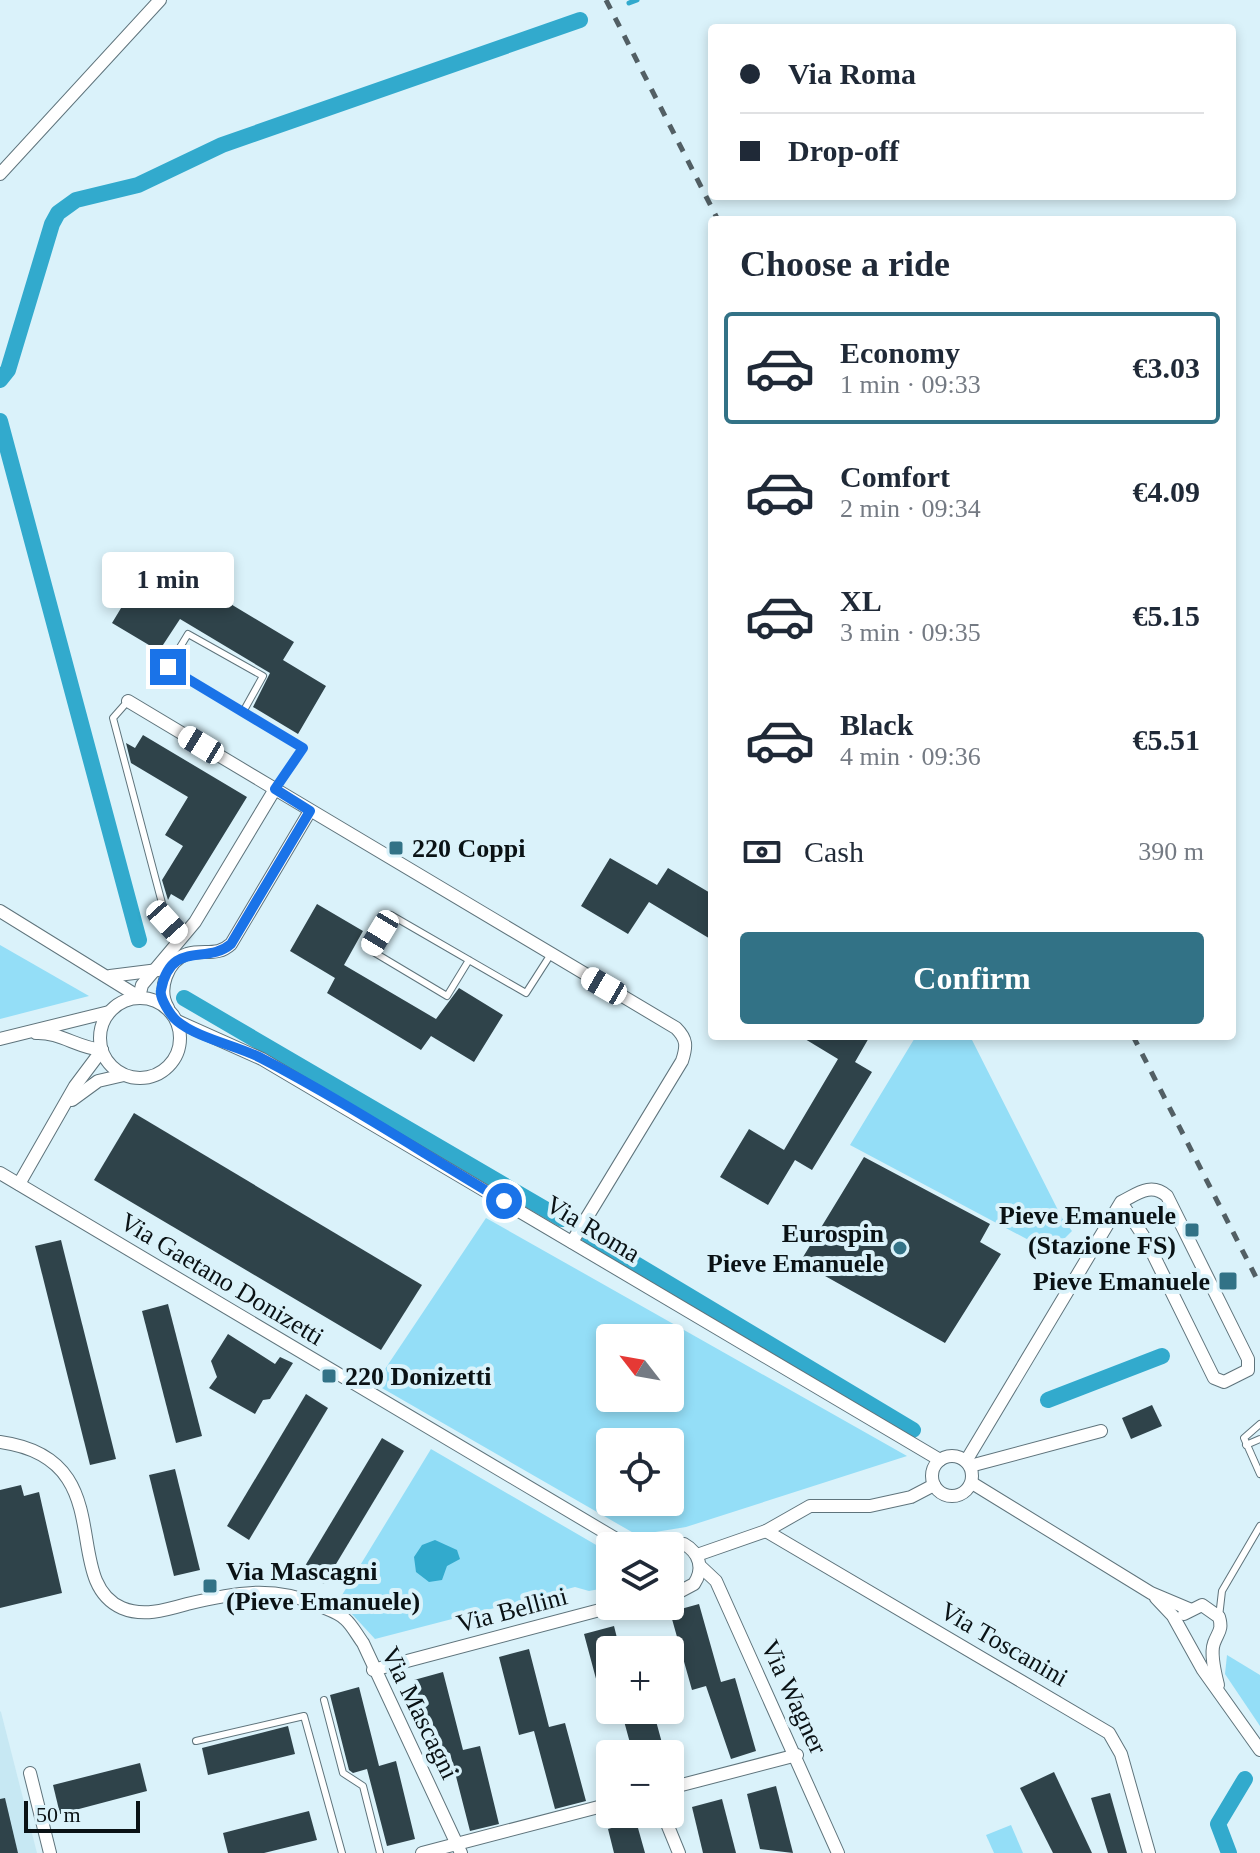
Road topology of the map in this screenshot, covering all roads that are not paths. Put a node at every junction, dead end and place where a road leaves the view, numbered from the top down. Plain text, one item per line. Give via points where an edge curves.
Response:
1 (160, 0) edge
2 (0, 174) edge
3 (128, 701) joint
4 (243, 712) junction
5 (275, 789) junction
6 (310, 811) junction
7 (0, 911) edge
8 (183, 940) junction
9 (551, 954) junction
10 (469, 960) junction
11 (158, 970) junction
12 (110, 976) junction
13 (139, 997) junction
14 (168, 1008) junction
15 (109, 1012) junction
16 (177, 1021) junction
17 (22, 1033) junction
18 (0, 1039) edge
19 (102, 1050) junction
20 (124, 1075) junction
21 (66, 1105) junction
22 (0, 1173) edge
23 (19, 1184) junction
24 (1121, 1202) junction
25 (572, 1242) junction
26 (1260, 1424) edge
27 (1101, 1431) dead end
28 (1260, 1439) edge
29 (0, 1442) edge
30 (1246, 1445) junction
31 (940, 1460) junction
32 (968, 1464) junction
33 (1260, 1474) edge
34 (972, 1483) junction
35 (934, 1485) junction
36 (1260, 1526) edge
37 (766, 1531) junction
38 (604, 1532) edge
39 (684, 1544) edge
40 (698, 1560) junction
41 (684, 1589) edge
42 (1222, 1591) junction
43 (1151, 1593) junction
44 (1202, 1605) junction
45 (1189, 1609) junction
46 (596, 1611) edge
47 (1219, 1617) junction
48 (1180, 1627) junction
49 (1214, 1642) junction
50 (1189, 1643) junction
51 (373, 1670) junction
52 (1218, 1688) junction
53 (324, 1700) dead end
54 (196, 1741) dead end
55 (1260, 1750) edge
56 (797, 1755) junction
57 (30, 1773) dead end
58 (684, 1784) edge
59 (596, 1808) edge
60 (669, 1828) edge
61 (459, 1848) edge
62 (50, 1853) edge
63 (342, 1853) edge
64 (380, 1853) edge
65 (422, 1853) edge
66 (679, 1853) edge
67 (838, 1853) edge
68 (1149, 1853) edge

1 - 2 street
3 - 5 street
3 - 8 lane via 113,718 167,922
4 - 4 lane via 168,667 188,634 263,676
4 - 5 lane via 303,748
5 - 6 street
5 - 8 street
6 - 9 street
6 - 14 street via 231,944 216,953 185,955 176,963 161,988
7 - 12 street
8 - 11 street
9 - 10 lane via 526,993
9 - 25 street via 676,1028 685,1037 686,1048
10 - 10 lane via 391,915 370,950 447,996
11 - 12 street
11 - 13 street via 142,985
12 - 13 street
12 - 15 street via 116,991
13 - 14 street
13 - 15 street
14 - 16 street
15 - 17 street
15 - 19 street via 102,1024
16 - 20 street via 180,1047 164,1070 139,1078
16 - 25 street, Via Roma via 262,1059
17 - 18 street
17 - 19 street via 61,1036
19 - 20 street
19 - 21 street
20 - 21 street via 98,1081
21 - 23 street
22 - 23 street, Via Gaetano Donizetti
23 - 38 street, Via Gaetano Donizetti
24 - 24 street via 1146,1240 1214,1378 1224,1382 1245,1373 1248,1359 1167,1196 1146,1189
24 - 32 street
25 - 31 street, Via Roma
26 - 30 lane via 1246,1434
27 - 32 street
28 - 30 lane
29 - 51 street, Via Mascagni via 29,1446 55,1461 76,1494 97,1580 114,1604 150,1612 248,1591 296,1595 344,1617 363,1643
30 - 33 lane
31 - 32 street via 950,1456
31 - 35 street via 932,1472
32 - 34 street
34 - 35 street via 950,1497
34 - 43 street
35 - 37 street via 911,1497 870,1506 810,1506
36 - 42 lane
37 - 40 street
37 - 68 street, Via Toscanini via 1109,1733 1121,1754
39 - 40 street
40 - 41 street via 694,1584
40 - 56 street, Via Wagner via 716,1581
42 - 44 lane
42 - 47 lane
43 - 45 street
43 - 48 street
44 - 45 street
44 - 47 street
45 - 48 street
46 - 51 street, Via Bellini
47 - 49 street via 1221,1631
48 - 50 street
49 - 50 street
49 - 52 street
50 - 52 street
51 - 61 street, Via Mascagni
52 - 55 street
53 - 64 lane via 343,1773 363,1786
54 - 63 lane via 304,1716
56 - 58 street
56 - 67 street, Via Wagner
57 - 62 street
59 - 61 street
60 - 66 street
61 - 65 street

